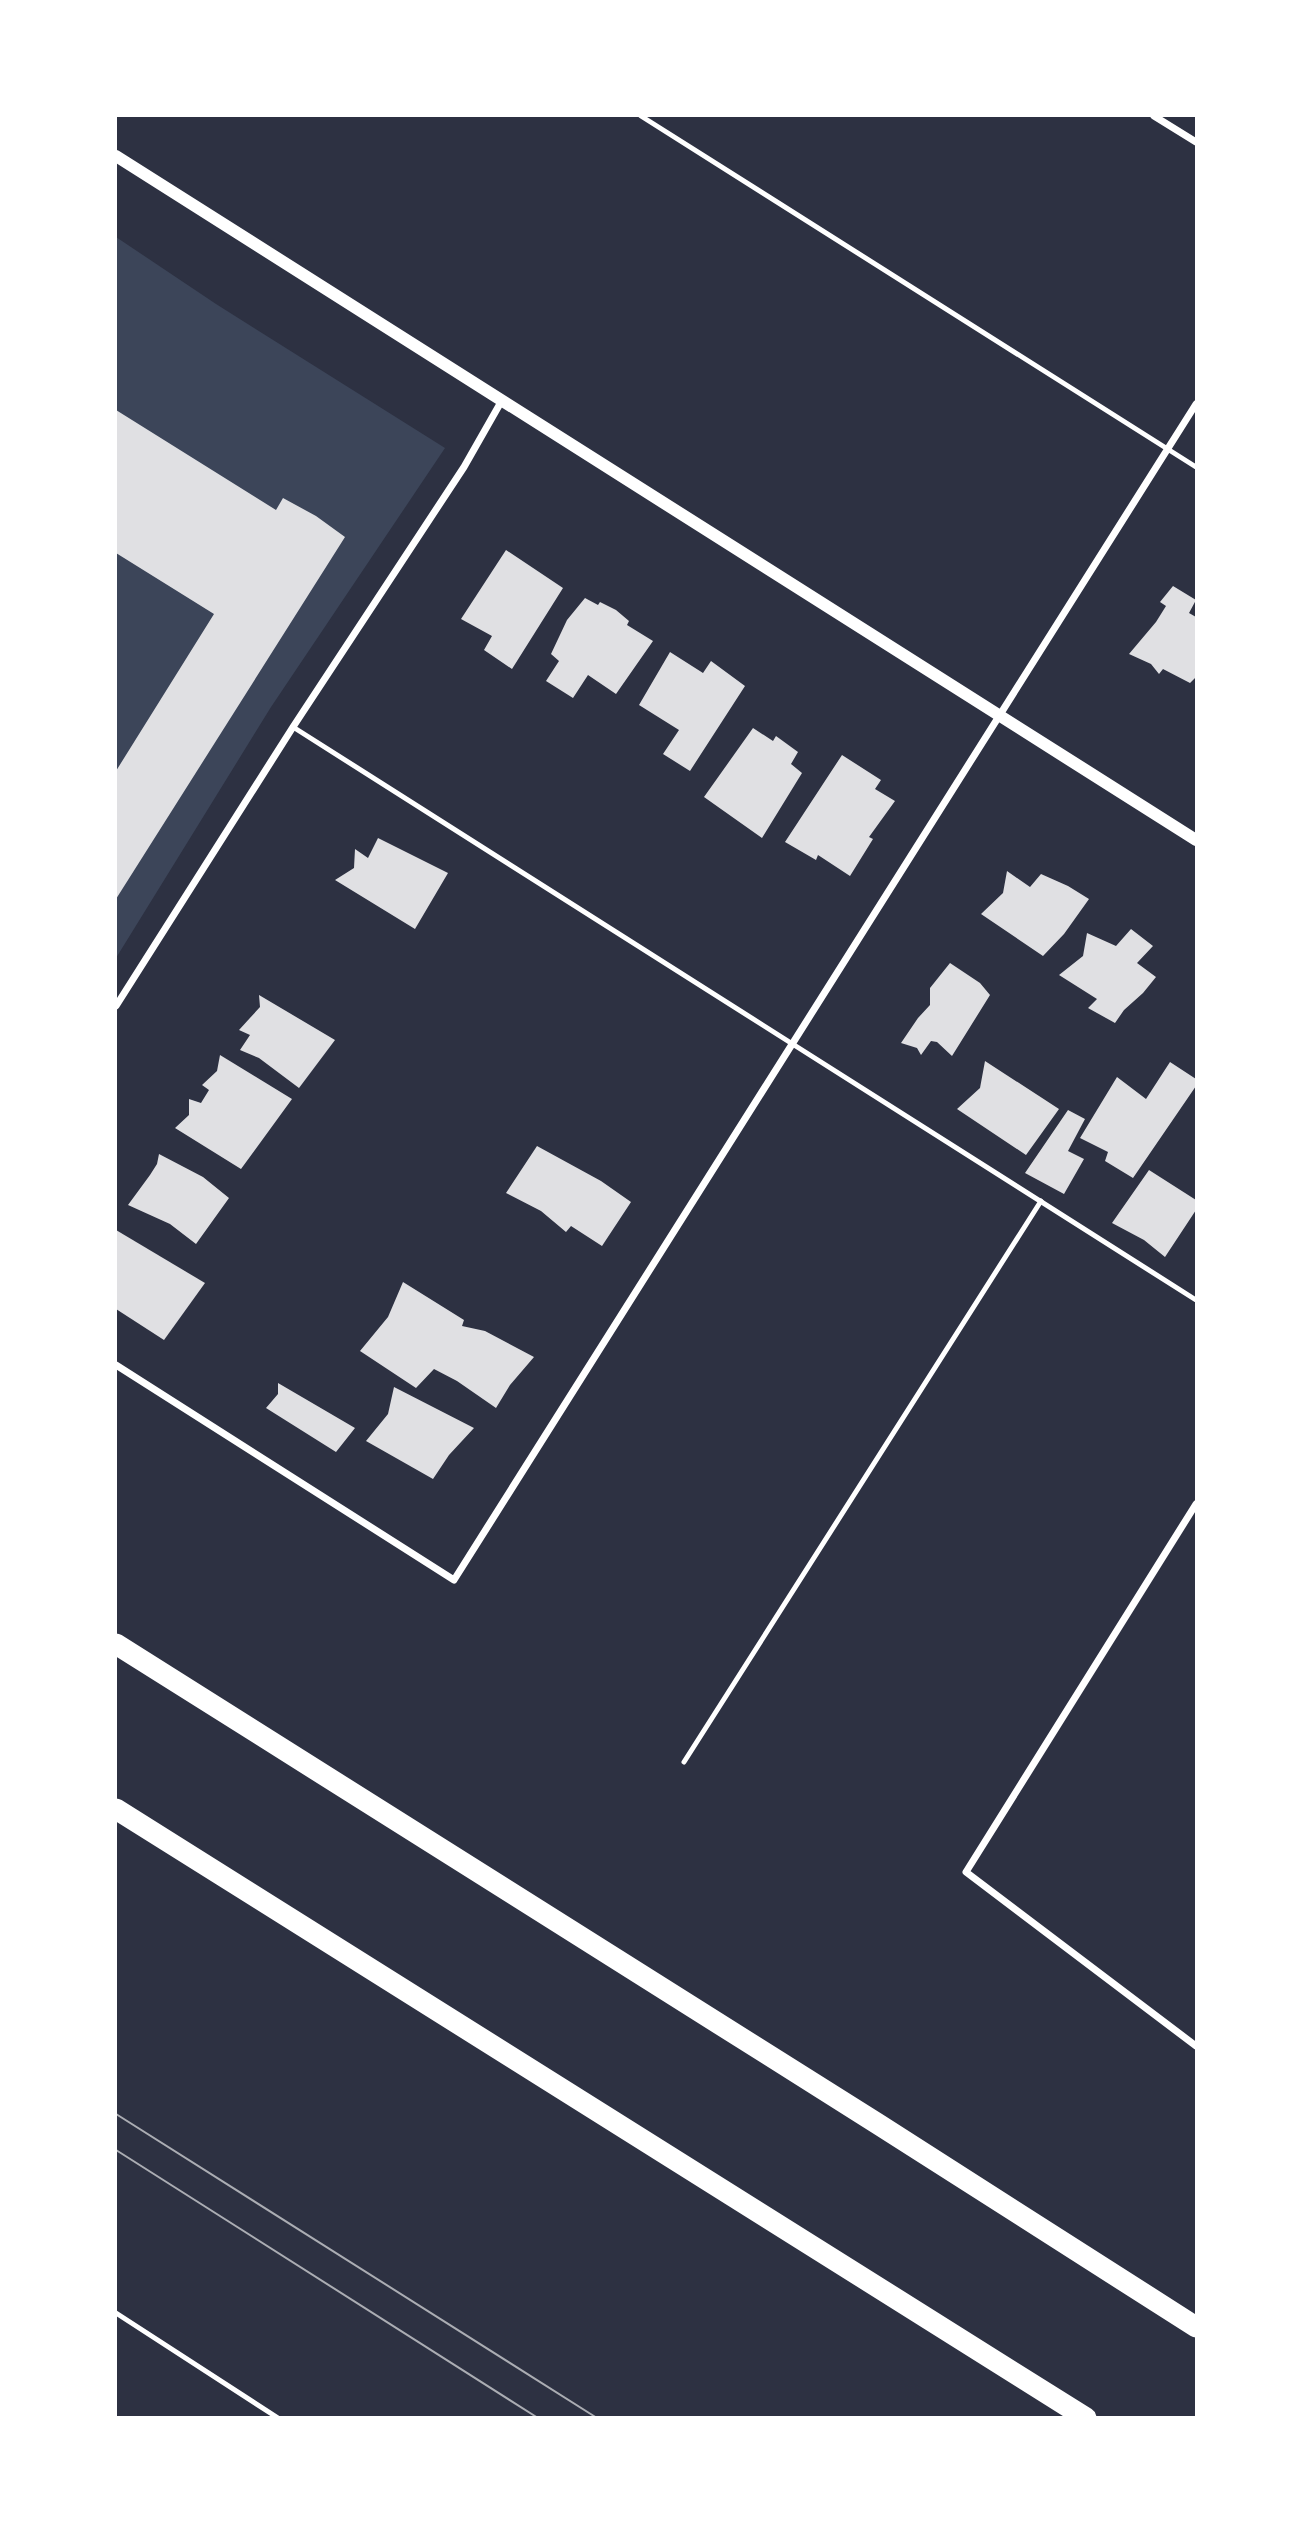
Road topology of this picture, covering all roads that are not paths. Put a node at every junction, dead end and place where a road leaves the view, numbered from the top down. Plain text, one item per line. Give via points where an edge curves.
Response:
1 (641, 116) edge
2 (1154, 116) edge
3 (1196, 142) edge
4 (116, 156) edge
5 (501, 402) junction
6 (1196, 404) edge
7 (1168, 449) junction
8 (1196, 467) edge
9 (1000, 716) junction
10 (293, 727) junction
11 (1196, 840) edge
12 (116, 1006) edge
13 (793, 1044) junction
14 (1041, 1201) junction
15 (1196, 1300) edge
16 (116, 1364) edge
17 (1196, 1504) edge
18 (116, 1644) edge
19 (684, 1762) dead end
20 (116, 1809) edge
21 (1196, 2046) edge
22 (116, 2312) edge
23 (1196, 2327) edge
24 (278, 2417) edge
25 (1086, 2417) edge

1 - 7 lane
2 - 3 street
4 - 5 street
5 - 9 street
5 - 10 street via 464,467
6 - 7 street
7 - 8 lane
7 - 9 street
9 - 11 street
9 - 13 street
10 - 12 street
10 - 13 lane
13 - 14 lane
13 - 16 street via 454,1580
14 - 15 lane
14 - 19 lane
17 - 21 street via 966,1872
18 - 23 highway
20 - 25 highway
22 - 24 lane

